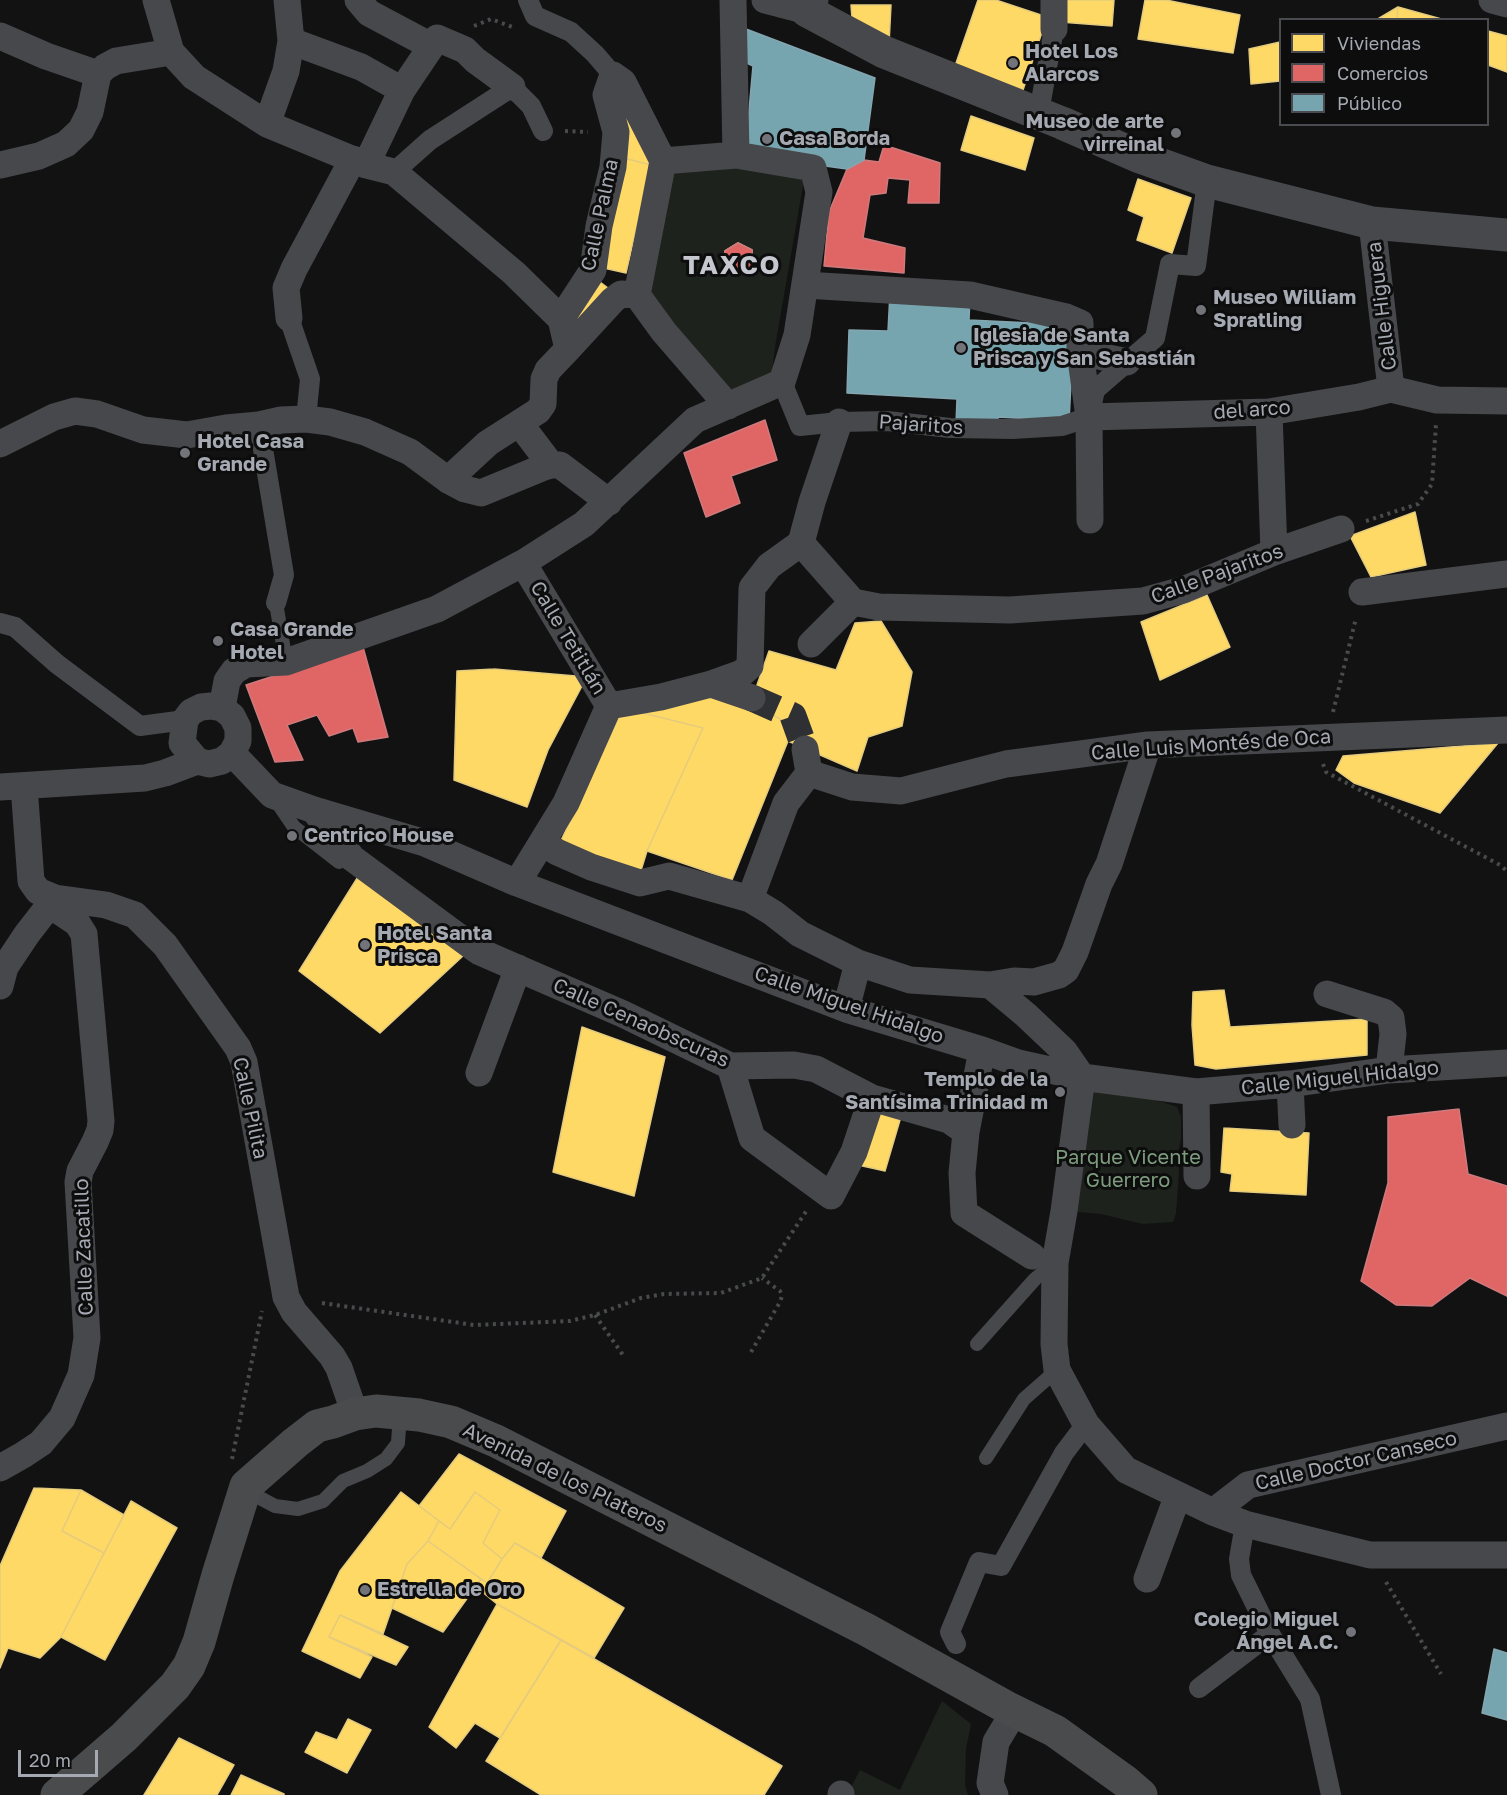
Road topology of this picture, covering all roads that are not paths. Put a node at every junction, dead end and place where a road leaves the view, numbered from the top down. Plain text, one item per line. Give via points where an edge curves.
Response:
1 (156, 0) edge
2 (287, 0) edge
3 (358, 0) edge
4 (528, 0) edge
5 (734, 0) edge
6 (765, 0) edge
7 (1054, 0) edge
8 (1492, 0) edge
9 (1507, 4) edge
10 (809, 6) edge
11 (1054, 29) joint
12 (0, 36) edge
13 (291, 41) junction
14 (434, 42) junction
15 (171, 52) junction
16 (98, 74) junction
17 (613, 75) junction
18 (512, 87) junction
19 (402, 90) junction
20 (1057, 112) junction
21 (267, 124) junction
22 (543, 131) road end
23 (736, 155) junction
24 (663, 161) junction
25 (359, 162) junction
26 (0, 165) edge
27 (394, 172) junction
28 (1207, 181) junction
29 (1372, 223) junction
30 (1507, 235) edge
31 (805, 285) junction
32 (637, 295) junction
33 (289, 318) joint
34 (561, 319) junction
35 (568, 349) junction
36 (1080, 352) junction
37 (1127, 362) junction
38 (782, 382) junction
39 (1391, 389) junction
40 (1507, 401) edge
41 (728, 406) junction
42 (1269, 412) junction
43 (1089, 417) junction
44 (306, 419) junction
45 (839, 422) junction
46 (520, 424) junction
47 (259, 425) junction
48 (0, 444) edge
49 (551, 465) junction
50 (448, 480) junction
51 (609, 502) junction
52 (1090, 520) dead end
53 (1341, 529) road end
54 (801, 543) junction
55 (1274, 552) junction
56 (523, 563) junction
57 (1507, 574) edge
58 (1362, 592) road end
59 (853, 602) junction
60 (276, 603) joint
61 (0, 623) edge
62 (811, 644) dead end
63 (286, 662) junction
64 (711, 684) junction
65 (752, 698) tunnel mouth
66 (609, 706) junction
67 (222, 708) junction
68 (185, 720) junction
69 (1507, 730) edge
70 (1148, 745) junction
71 (232, 753) junction
72 (197, 760) junction
73 (12, 786) edge
74 (272, 795) junction
75 (314, 810) junction
76 (543, 843) junction
77 (339, 862) dead end
78 (517, 883) junction
79 (750, 899) junction
80 (52, 902) junction
81 (858, 963) junction
82 (518, 968) junction
83 (990, 985) junction
84 (0, 986) edge
85 (1328, 994) dead end
86 (846, 1008) junction
87 (982, 1050) junction
88 (1507, 1063) edge
89 (730, 1066) junction
90 (1389, 1070) junction
91 (479, 1073) dead end
92 (1082, 1077) junction
93 (1290, 1084) junction
94 (1196, 1092) junction
95 (872, 1098) junction
96 (1292, 1125) dead end
97 (966, 1132) junction
98 (1197, 1176) dead end
99 (1043, 1259) junction
100 (977, 1344) dead end
101 (1057, 1370) junction
102 (355, 1413) junction
103 (400, 1413) junction
104 (1086, 1424) junction
105 (1507, 1426) edge
106 (986, 1458) dead end
107 (0, 1468) edge
108 (246, 1486) junction
109 (1178, 1495) junction
110 (1213, 1512) junction
111 (1245, 1524) junction
112 (1507, 1555) edge
113 (1147, 1579) dead end
114 (1270, 1634) junction
115 (956, 1644) dead end
116 (1199, 1688) dead end
117 (1014, 1712) junction
118 (57, 1795) edge
119 (994, 1795) edge
120 (1141, 1795) edge
121 (1331, 1795) edge

1 - 15 street
2 - 13 street
3 - 14 street via 369,13
4 - 17 street via 535,16 571,32
5 - 23 street
6 - 10 street
7 - 11 street
8 - 9 street
10 - 20 street via 884,52
11 - 20 street
12 - 16 street
13 - 19 street via 361,67
13 - 21 street via 286,71
14 - 18 street via 465,50
14 - 19 street
15 - 16 street via 116,61
15 - 21 street via 194,77
16 - 26 street via 90,112 81,130 66,144 39,156
17 - 24 street via 623,82
17 - 34 street, Calle Palma via 606,95 615,132 613,167 593,270
18 - 22 street via 531,106
18 - 27 street via 430,140
19 - 25 street
20 - 28 street via 1140,158
21 - 25 street
23 - 24 street
23 - 31 street via 813,168 819,192
24 - 32 street
25 - 27 street
25 - 33 street via 294,269 286,288
27 - 34 street via 514,273
28 - 29 street
28 - 37 street via 1196,266 1170,264 1155,338
29 - 30 street
29 - 39 street, Calle Higuera
31 - 36 street via 970,295 1066,317 1080,323
31 - 38 street via 797,335
32 - 35 street via 621,294 613,300
32 - 41 street
33 - 44 street via 310,379
34 - 35 street
35 - 46 street via 548,370 543,404
36 - 37 street
36 - 43 street
37 - 43 street via 1095,390
38 - 41 street
38 - 45 street, Pajaritos via 800,426
39 - 40 street, del arco via 1437,400
39 - 42 street, del arco
41 - 51 street via 695,420
42 - 43 street, del arco
42 - 55 street
43 - 45 street, Pajaritos via 1062,426 1013,429
43 - 52 street
44 - 47 street
44 - 50 street via 365,432 410,452
45 - 54 street
46 - 49 street
46 - 50 street via 488,443
47 - 48 street via 187,435 143,430 97,414 75,411
47 - 60 street via 284,575
49 - 50 street via 481,493
49 - 51 street via 560,465
51 - 56 street via 584,524
53 - 55 street, Calle Pajaritos
54 - 59 street
54 - 64 street via 769,566 752,588 750,666 742,673
55 - 59 street, Calle Pajaritos via 1183,590 1143,601 1010,610 879,607
56 - 63 street via 437,609
56 - 66 street, Calle Tetitlán
57 - 58 street
59 - 62 street
60 - 63 lane
61 - 68 street via 15,627 140,726
63 - 67 street via 246,664 234,670 227,681
64 - 65 street
64 - 66 street
66 - 76 street, Calle Tetitlán via 566,803
67 - 68 street via 201,707
67 - 71 street via 238,728 238,741
68 - 72 street via 182,743
69 - 70 street, Calle Luis Montés de Oca
70 - 79 street, Calle Luis Montés de Oca via 1006,764 901,790 852,788 807,761 786,803
70 - 83 street via 1109,864 1066,970 1034,982
71 - 72 street via 209,764
71 - 74 street, Calle Miguel Hidalgo
72 - 73 street via 146,778
73 - 80 street, Calle Pilita via 32,881
74 - 75 street, Calle Miguel Hidalgo
74 - 77 lane via 294,827
75 - 78 street, Calle Miguel Hidalgo via 425,843
75 - 82 street, Calle Cenaobscuras via 352,858 478,951
76 - 78 street, Calle Tetitlán
76 - 79 street via 591,867 640,883 669,876
78 - 86 street, Calle Miguel Hidalgo
79 - 81 street via 800,934
80 - 84 street via 5,968
80 - 102 street, Calle Pilita via 105,905 135,915 165,945 238,1048 244,1062 286,1298 332,1356
80 - 107 street, Calle Zacatillo via 84,934 101,1120 78,1182 87,1338 81,1375 62,1418 41,1443
81 - 83 street via 910,980
81 - 86 street
82 - 89 street, Calle Cenaobscuras
82 - 91 street
83 - 92 street via 1064,1051
85 - 90 street via 1384,1012 1391,1018
86 - 87 street, Calle Miguel Hidalgo
87 - 92 street, Calle Miguel Hidalgo via 1018,1063
87 - 97 street
88 - 90 street, Calle Miguel Hidalgo
89 - 95 street, Calle Cenaobscuras via 816,1068
89 - 95 street via 752,1138 831,1196 854,1152
90 - 93 street, Calle Miguel Hidalgo
92 - 94 street, Calle Miguel Hidalgo
92 - 99 street via 1064,1211
93 - 94 street, Calle Miguel Hidalgo
93 - 96 street
94 - 98 street
95 - 97 street, Calle Cenaobscuras via 949,1120
97 - 99 street via 964,1213
99 - 100 lane via 1035,1279
99 - 101 street
101 - 104 street
101 - 106 lane via 1024,1398
102 - 103 main road, Avenida de los Plateros
102 - 108 main road, Avenida de los Plateros via 317,1426
103 - 108 lane via 398,1443 386,1458 343,1481 323,1501 298,1509 275,1506
103 - 117 main road, Avenida de los Plateros via 451,1422 496,1441 867,1630
104 - 109 street via 1125,1470
104 - 115 street via 1000,1566 979,1562 950,1632
105 - 110 street, Calle Doctor Canseco via 1248,1485
108 - 118 main road via 189,1666 124,1737
109 - 110 street
109 - 113 street
110 - 111 street
111 - 112 street via 1370,1555
111 - 114 street via 1239,1559 1241,1575
114 - 116 street
114 - 121 street via 1310,1699
117 - 119 street via 996,1742 990,1783
117 - 120 main road, Avenida de los Plateros via 1055,1731

